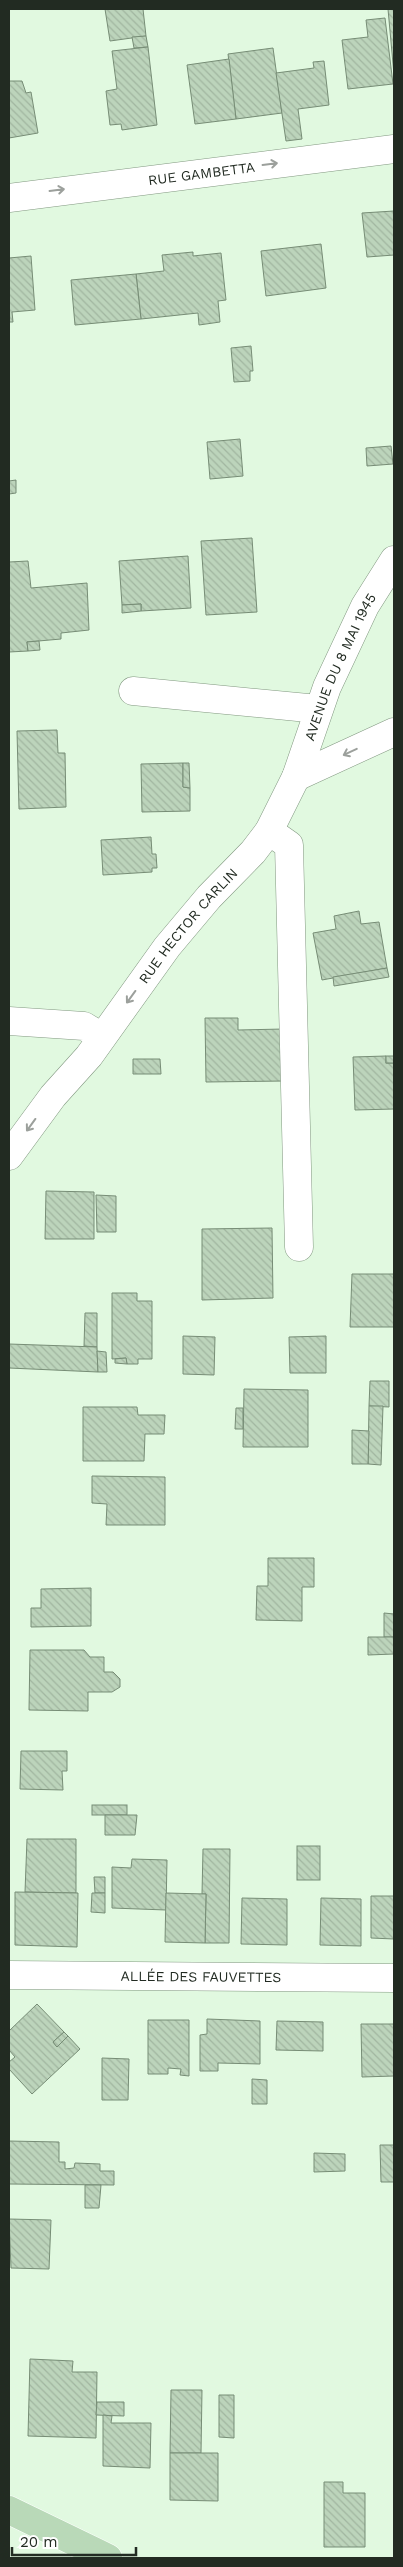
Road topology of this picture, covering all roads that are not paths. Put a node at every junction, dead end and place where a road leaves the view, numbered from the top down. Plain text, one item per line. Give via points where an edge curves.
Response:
1 (394, 149) edge
2 (9, 198) edge
3 (394, 560) edge
4 (133, 692) dead end
5 (318, 709) junction
6 (394, 732) edge
7 (296, 777) junction
8 (269, 831) junction
9 (9, 1021) edge
10 (102, 1037) junction
11 (9, 1156) edge
12 (299, 1247) dead end
13 (9, 1975) edge
14 (394, 1978) edge
15 (9, 2510) edge
16 (91, 2554) edge

2 -> 1 street, RUE GAMBETTA
3 - 5 street, AVENUE DU 8 MAI 1945 via 365,606
4 - 5 street
5 - 7 street, AVENUE DU 8 MAI 1945
6 -> 7 street
7 - 8 street, RUE HECTOR CARLIN
8 -> 10 street, RUE HECTOR CARLIN via 167,947
8 - 12 street via 289,845
9 - 10 street via 84,1026
10 -> 11 street, RUE HECTOR CARLIN via 90,1056 52,1096
13 - 14 street, ALLÉE DES FAUVETTES
15 - 16 main road

